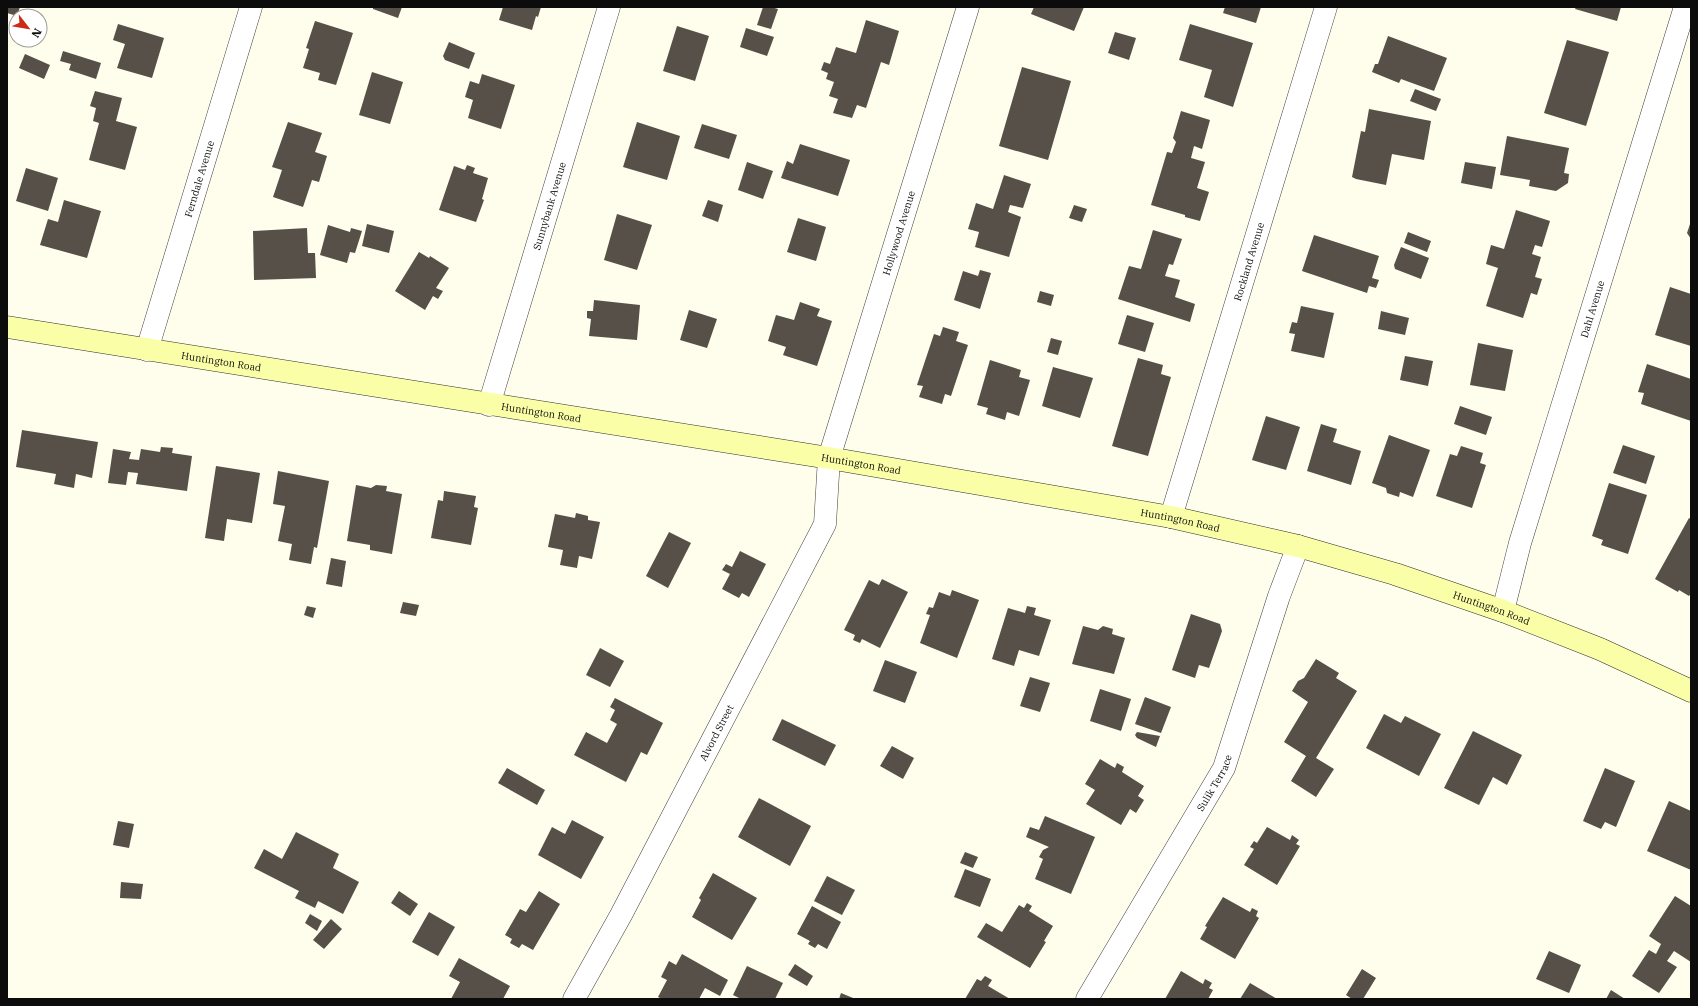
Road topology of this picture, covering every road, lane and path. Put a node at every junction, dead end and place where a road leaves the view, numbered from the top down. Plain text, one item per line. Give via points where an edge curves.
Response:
1 (251, 7) edge
2 (609, 7) edge
3 (968, 7) edge
4 (1326, 7) edge
5 (1685, 7) edge
6 (7, 327) edge
7 (147, 350) junction
8 (489, 405) junction
9 (829, 458) junction
10 (1171, 517) junction
11 (1298, 546) junction
12 (1503, 611) junction
13 (1691, 691) edge
14 (574, 999) edge
15 (1087, 999) edge

1 - 7 street, Ferndale Avenue
2 - 8 street, Sunnybank Avenue
3 - 9 street, Hollywood Avenue
4 - 10 street, Rockland Avenue
5 - 12 street, Dahl Avenue via 1520,543
6 - 7 main road, Huntington Road
7 - 8 main road, Huntington Road
8 - 9 main road, Huntington Road
9 - 10 main road, Huntington Road
9 - 14 street, Alvord Street via 825,524
10 - 11 main road, Huntington Road
11 - 12 main road, Huntington Road via 1395,574
11 - 15 street, Sulik Terrace via 1279,596 1224,768
12 - 13 main road, Huntington Road via 1600,649

